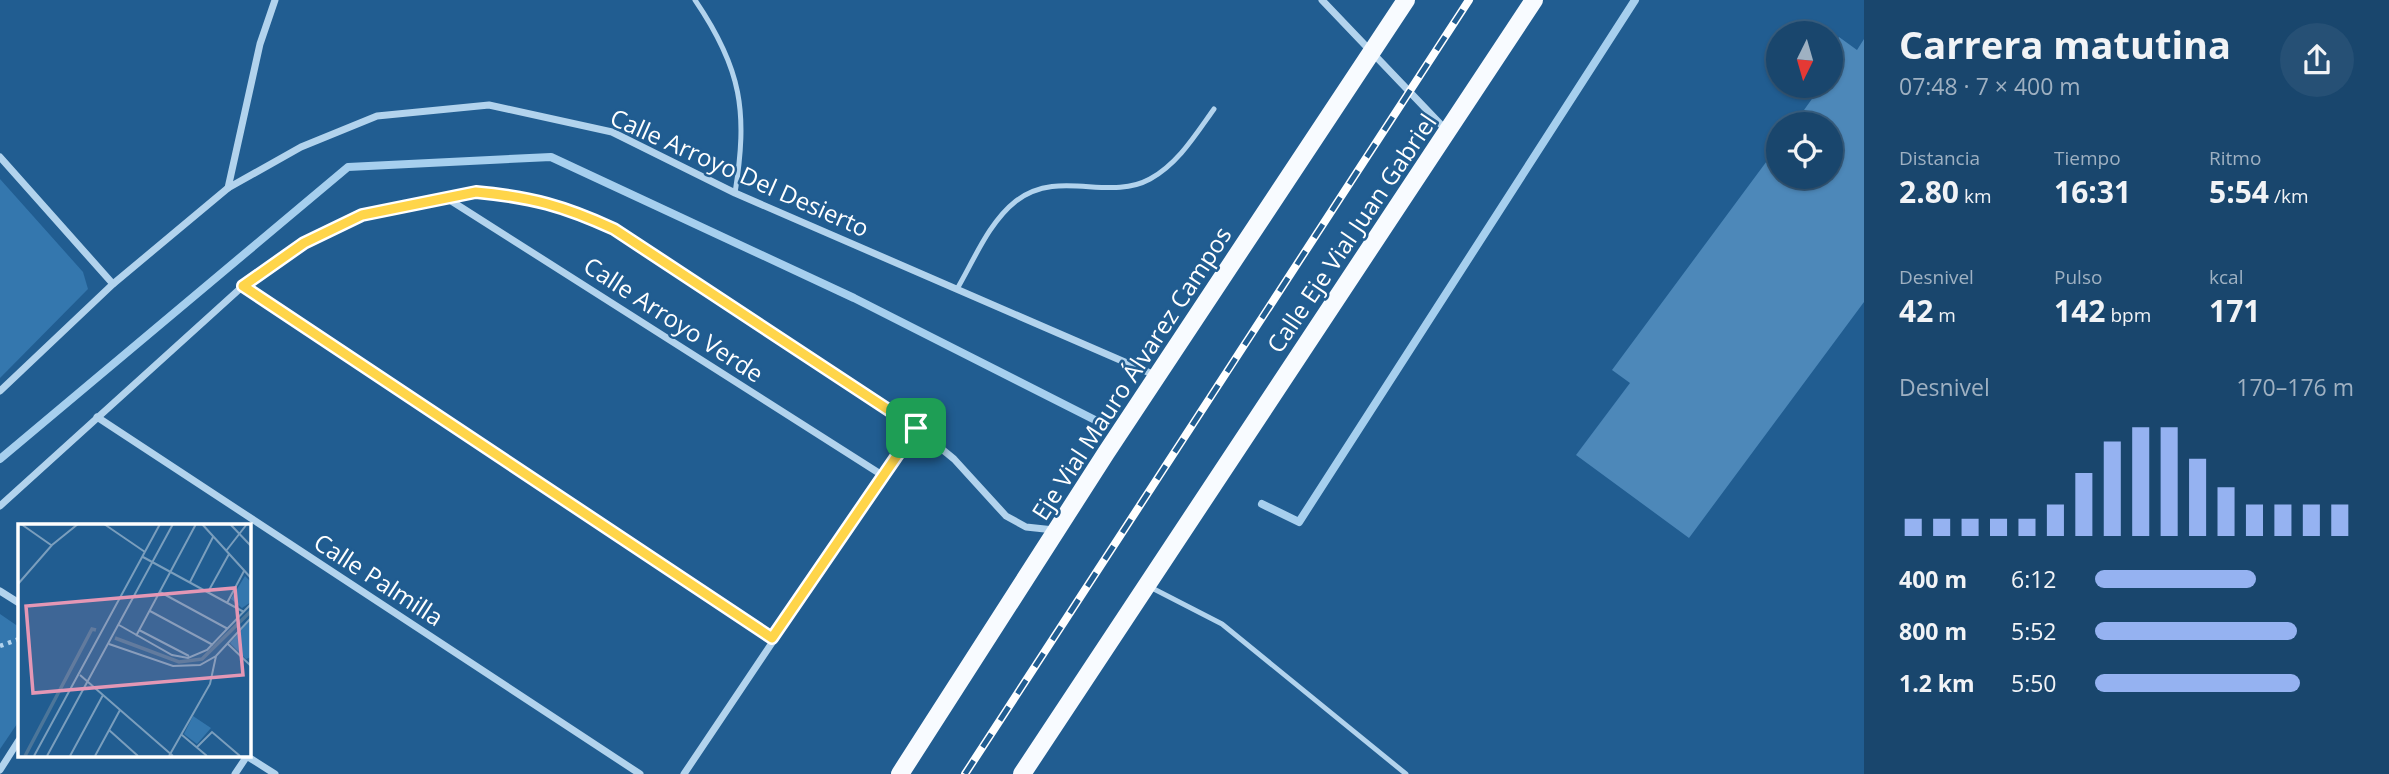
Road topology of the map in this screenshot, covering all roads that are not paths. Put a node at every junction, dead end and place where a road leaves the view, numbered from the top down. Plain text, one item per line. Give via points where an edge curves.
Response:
1 (275, 0) edge
2 (695, 0) edge
3 (1322, 0) edge
4 (1406, 0) edge
5 (1534, 0) edge
6 (1371, 52) junction
7 (1214, 109) dead end
8 (1448, 132) junction
9 (0, 157) edge
10 (228, 188) junction
11 (735, 194) junction
12 (444, 197) junction
13 (113, 284) junction
14 (243, 286) junction
15 (957, 289) junction
16 (1157, 376) junction
17 (0, 391) edge
18 (97, 417) junction
19 (916, 428) junction
20 (883, 475) junction
21 (0, 506) edge
22 (1057, 530) junction
23 (1147, 586) junction
24 (0, 591) edge
25 (18, 602) edge
26 (772, 638) junction
27 (18, 742) edge
28 (246, 756) edge
29 (0, 770) edge
30 (235, 774) edge
31 (275, 774) edge
32 (640, 774) edge
33 (684, 774) edge
34 (900, 774) edge
35 (1021, 774) edge
36 (1406, 774) edge

1 - 10 street via 260,44
2 - 11 lane via 717,32 740,93 743,146
3 - 6 street
4 - 6 main road, Eje Vial Mauro Álvarez Campos
5 - 8 main road, Calle Eje Vial Juan Gabriel
6 - 8 street
6 - 16 main road, Eje Vial Mauro Álvarez Campos
7 - 15 lane via 1176,160 1151,179 1133,187 1044,186 1017,201 996,222
8 - 23 main road, Calle Eje Vial Juan Gabriel
9 - 13 street
10 - 11 street, Calle Arroyo Del Desierto via 301,147 377,116 489,105 612,132
10 - 13 street, Calle Arroyo Del Desierto
11 - 15 street, Calle Arroyo Del Desierto
12 - 14 street via 362,215 304,243
12 - 19 street via 476,192 518,196 567,207 614,229
12 - 20 street, Calle Arroyo Verde
13 - 17 street, Calle Arroyo Del Desierto
14 - 18 street
14 - 26 street
15 - 16 street, Calle Arroyo Del Desierto
16 - 22 main road, Eje Vial Mauro Álvarez Campos
18 - 21 street
18 - 32 street, Calle Palmilla
19 - 20 street
19 - 22 street via 954,459 1006,516 1026,527
20 - 26 street
22 - 34 main road, Eje Vial Mauro Álvarez Campos
23 - 35 main road
23 - 36 lane via 1222,624
24 - 25 street
26 - 33 street
27 - 29 street
28 - 30 street
28 - 31 street

